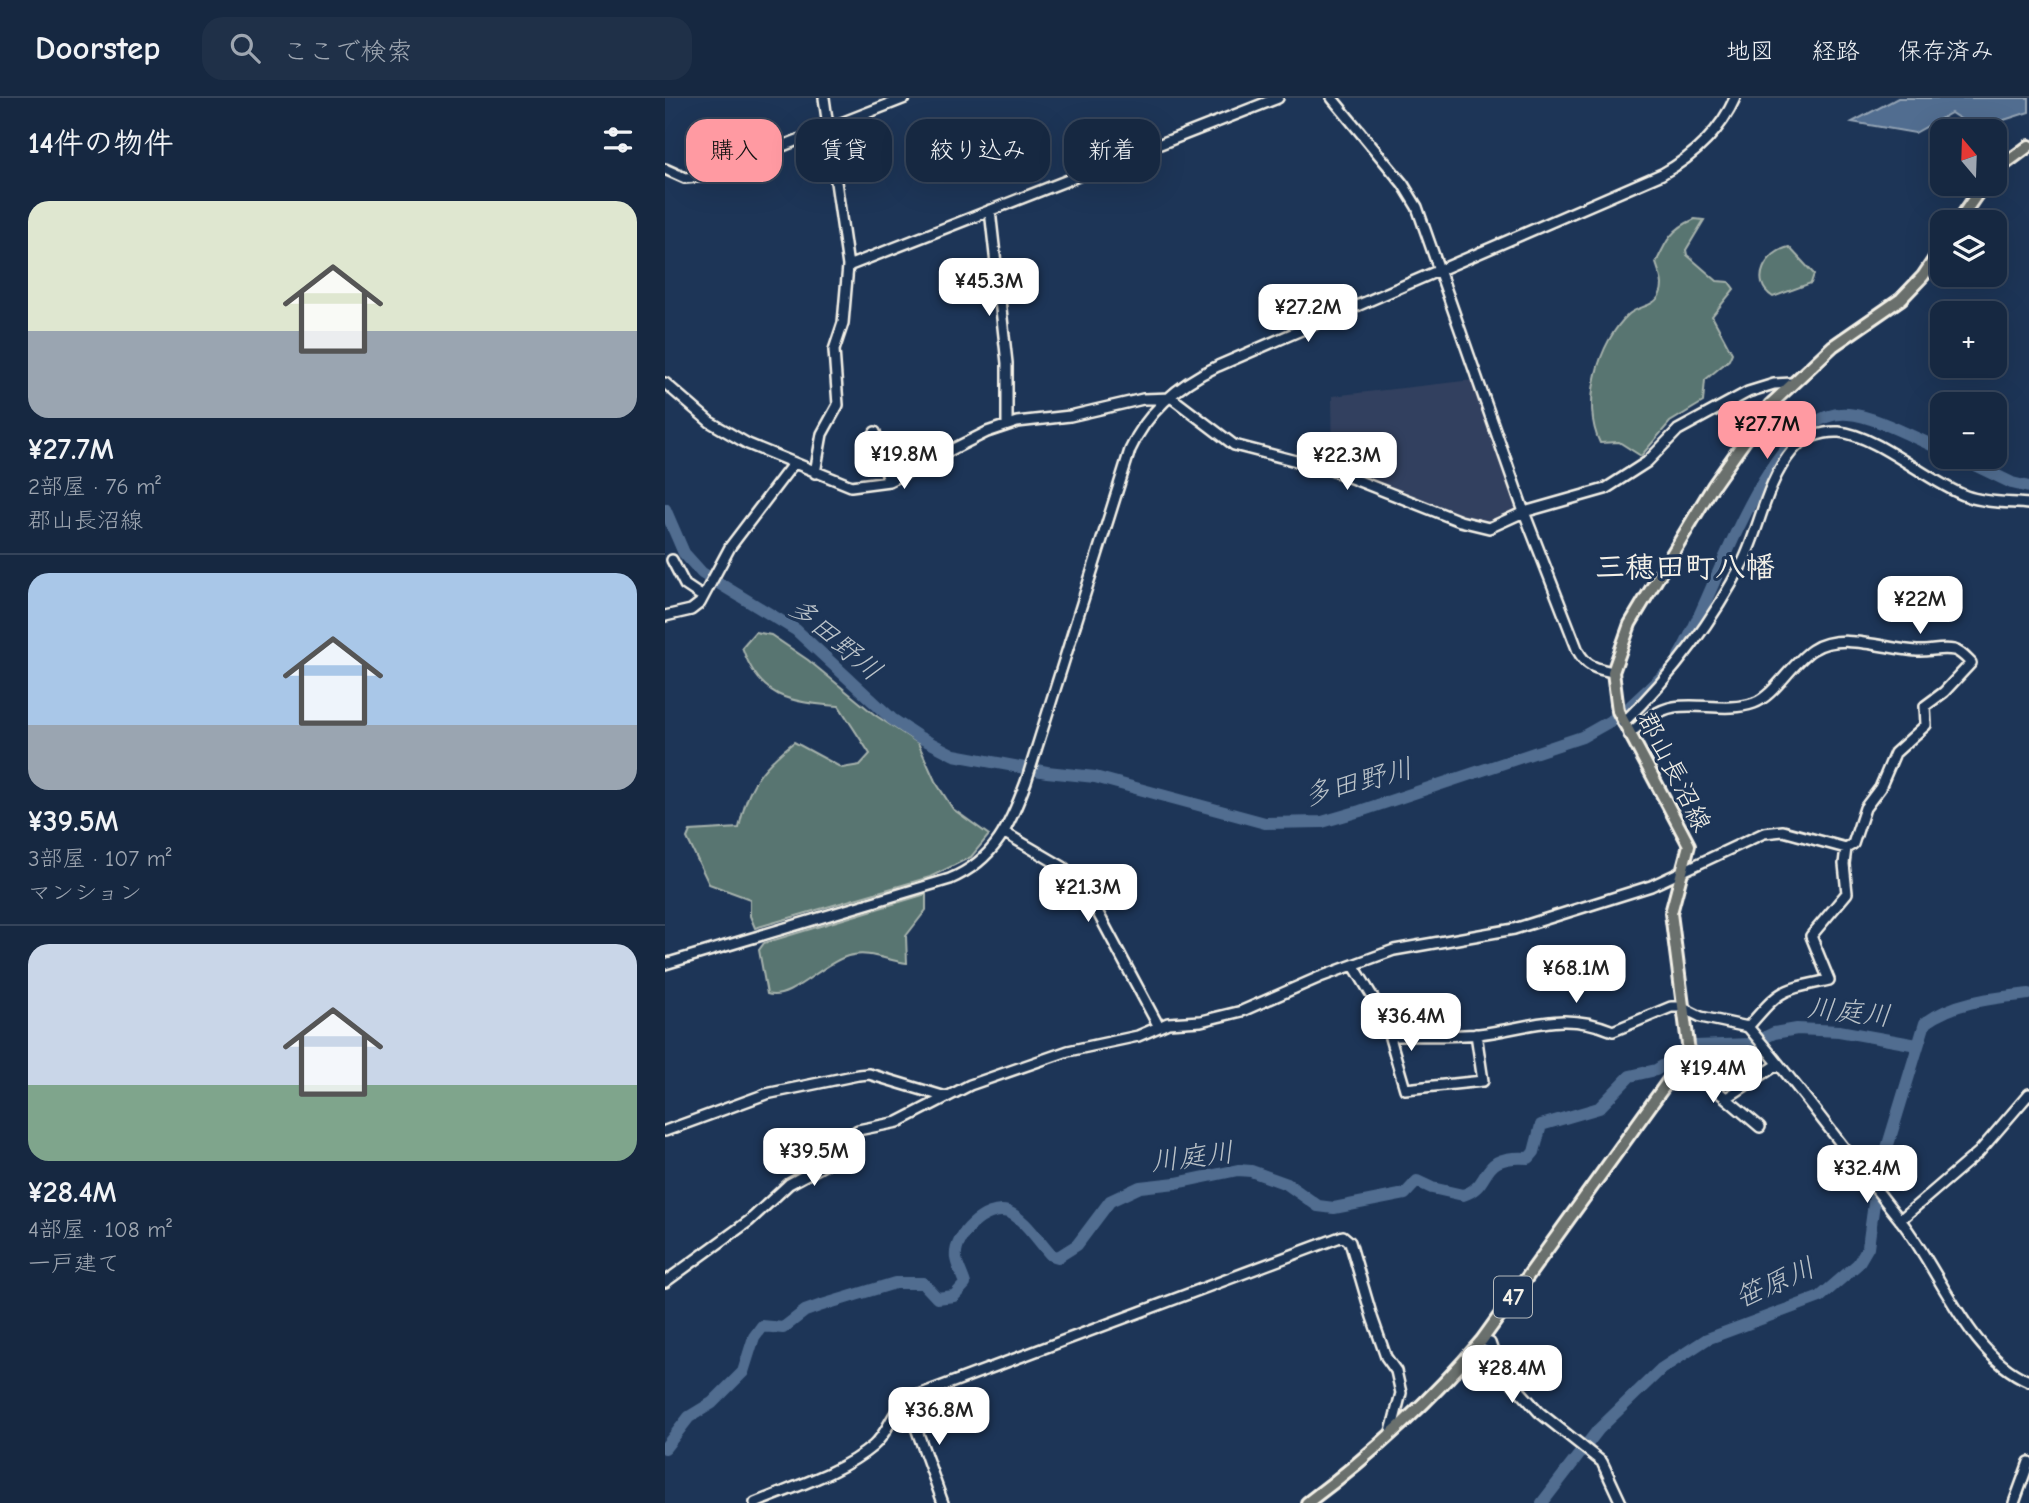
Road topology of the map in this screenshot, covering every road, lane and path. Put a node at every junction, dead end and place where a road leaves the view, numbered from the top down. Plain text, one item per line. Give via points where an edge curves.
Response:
1 (824, 98) edge
2 (905, 98) edge
3 (1278, 98) edge
4 (1332, 98) edge
5 (1735, 98) edge
6 (826, 119) edge
7 (850, 119) edge
8 (796, 140) edge
9 (2029, 146) edge
10 (2007, 162) edge
11 (665, 169) edge
12 (835, 182) edge
13 (990, 210) junction
14 (1930, 265) edge
15 (848, 266) junction
16 (1440, 271) junction
17 (665, 383) edge
18 (1792, 383) junction
19 (1167, 398) junction
20 (1007, 425) junction
21 (875, 432) dead end
22 (793, 464) junction
23 (815, 472) junction
24 (889, 481) junction
25 (2029, 504) edge
26 (1524, 512) junction
27 (672, 560) dead end
28 (704, 595) junction
29 (665, 616) edge
30 (1613, 672) junction
31 (1626, 728) junction
32 (1005, 834) junction
33 (1846, 848) junction
34 (1684, 871) junction
35 (665, 964) edge
36 (1354, 966) junction
37 (1686, 1009) junction
38 (1159, 1027) junction
39 (1751, 1030) junction
40 (1476, 1034) junction
41 (1391, 1036) junction
42 (1684, 1060) junction
43 (1777, 1065) junction
44 (2029, 1094) edge
45 (946, 1097) junction
46 (1728, 1097) junction
47 (1760, 1127) dead end
48 (665, 1131) edge
49 (1900, 1220) junction
50 (665, 1282) edge
51 (1482, 1340) junction
52 (2029, 1381) edge
53 (906, 1400) junction
54 (1391, 1432) junction
55 (2029, 1462) edge
56 (755, 1503) edge
57 (943, 1503) edge
58 (1307, 1503) edge
59 (1621, 1503) edge
60 (2014, 1503) edge

1 - 6 street
2 - 7 street
3 - 13 street
4 - 16 street via 1403,184 1417,207
5 - 16 street via 1707,140 1671,169
8 - 11 street via 706,176 685,178
9 - 10 main road
12 - 15 street
13 - 15 street
13 - 20 street via 1007,363
14 - 18 main road, 郡山長沼線 / 47 via 1901,299 1833,346
15 - 23 street via 843,323 834,350 838,405 823,434
16 - 19 street via 1203,373
16 - 26 street
17 - 22 street via 710,422
18 - 26 street via 1748,392 1678,430 1647,463 1605,489
18 - 30 main road, 郡山長沼線 / 47 via 1745,438 1713,486 1630,624
19 - 20 street
19 - 26 street via 1177,400 1234,445 1331,470 1474,526 1494,527
19 - 32 street via 1146,421 1130,450 1026,782
20 - 24 street
21 - 24 street
22 - 23 street
22 - 28 street via 718,568
23 - 24 street via 851,486
25 - 31 street via 1965,495 1857,436 1822,432 1810,438 1794,449 1780,468 1742,563 1706,623
26 - 30 street via 1583,660 1595,669
27 - 28 street via 685,585
28 - 29 street via 691,610
30 - 31 main road, 郡山長沼線 / 47
31 - 33 street via 1672,707 1752,704 1767,697 1814,649 1831,643 1957,651 1971,663 1969,667 1925,706 1926,725 1895,753 1880,788 1865,808 1853,844
31 - 34 main road, 郡山長沼線 / 47 via 1689,845
32 - 35 street via 979,864 950,879
32 - 38 street via 1063,867 1083,885
33 - 34 street via 1773,831
33 - 39 street via 1847,892 1811,936 1829,981 1784,990
34 - 36 street via 1651,886 1514,929 1410,946
34 - 37 main road, 郡山長沼線 / 47 via 1671,913
36 - 38 street via 1242,1011
36 - 41 street
37 - 39 street
37 - 40 street via 1666,1007 1613,1031 1573,1020
37 - 42 main road, 郡山長沼線 / 47 via 1689,1052
38 - 45 street via 1021,1066
39 - 43 street
40 - 41 street
40 - 41 street via 1483,1081 1405,1089
42 - 46 street
42 - 51 main road, 郡山長沼線 / 47
43 - 46 street
43 - 49 street
44 - 49 street via 1979,1153
45 - 48 street via 858,1074 766,1094
45 - 50 street via 898,1122 850,1134 826,1164 789,1184 749,1221
46 - 47 street
49 - 52 street via 1986,1351 2010,1374
51 - 54 main road, 郡山長沼線 / 47 via 1449,1380
51 - 59 street via 1490,1343 1503,1374 1539,1412 1602,1462
53 - 54 street via 1346,1236 1381,1343 1396,1370 1401,1393
53 - 56 street via 867,1451
53 - 57 street
54 - 58 main road, 郡山長沼線 / 47
55 - 60 street

